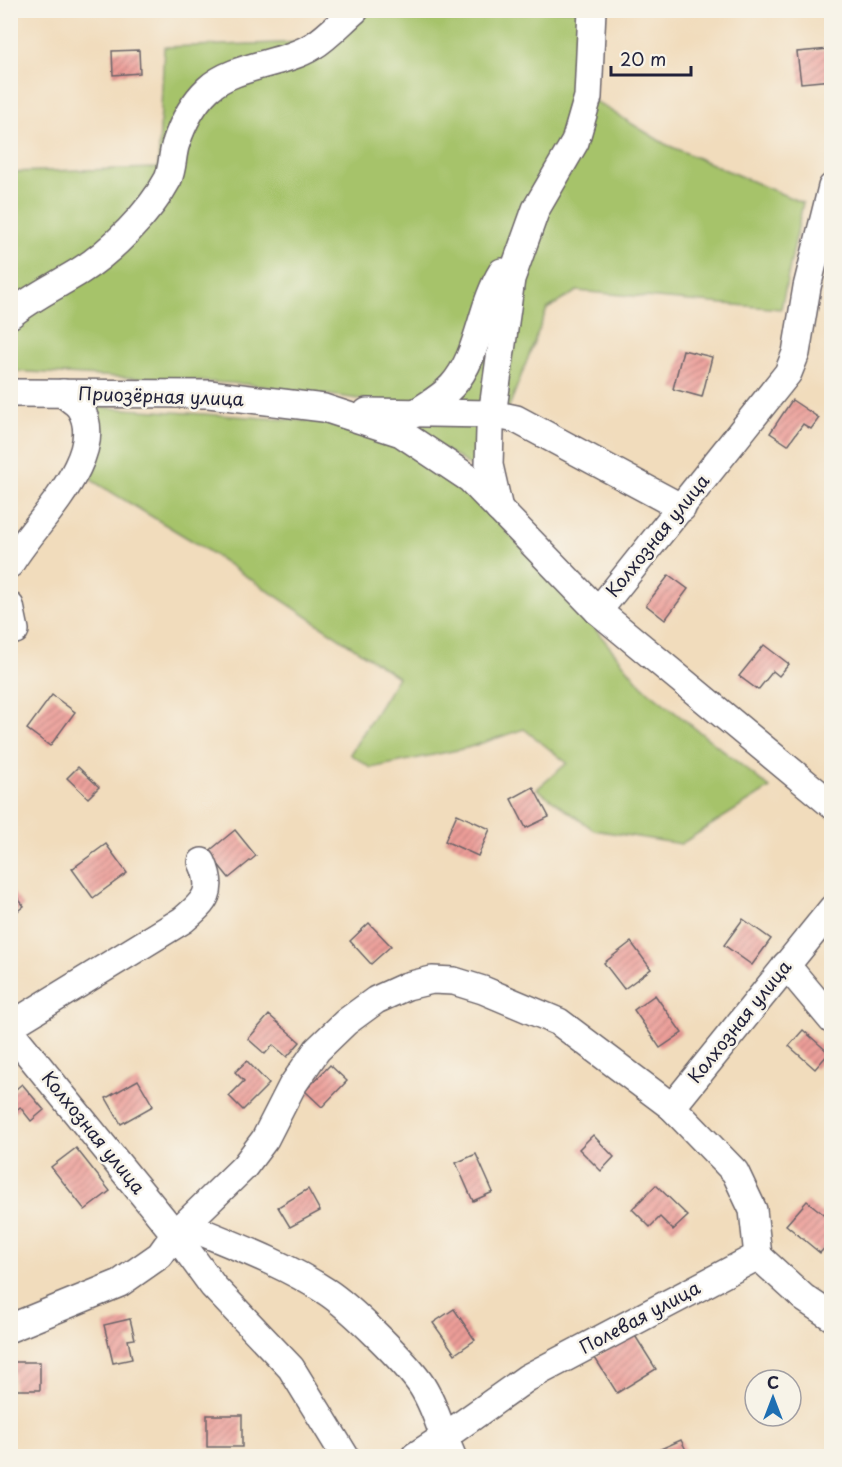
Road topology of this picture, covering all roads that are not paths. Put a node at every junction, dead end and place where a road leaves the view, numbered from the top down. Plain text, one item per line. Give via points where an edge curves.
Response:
1 (355, 10) edge
2 (592, 10) edge
3 (831, 188) edge
4 (528, 230) junction
5 (10, 315) edge
6 (10, 393) edge
7 (63, 393) junction
8 (324, 408) junction
9 (414, 414) junction
10 (492, 414) junction
11 (682, 508) junction
12 (500, 510) junction
13 (10, 564) edge
14 (598, 611) junction
15 (831, 805) edge
16 (202, 862) dead end
17 (831, 909) edge
18 (786, 965) junction
19 (831, 1020) edge
20 (10, 1026) edge
21 (10, 1031) edge
22 (672, 1107) junction
23 (180, 1230) junction
24 (759, 1256) junction
25 (831, 1317) edge
26 (10, 1328) edge
27 (448, 1447) edge
28 (345, 1456) edge
29 (415, 1456) edge

1 - 5 street via 313,46 230,75 210,86 192,105 176,143 169,178 147,208 119,239 82,270
2 - 4 street via 588,97 582,120 575,142
3 - 11 street, Колхозная улица via 796,353 788,374
4 - 9 street via 499,276 465,366 453,385
4 - 10 street via 510,279
6 - 7 street, Приозёрная улица
7 - 8 street, Приозёрная улица via 209,394
7 - 13 street via 80,407 87,442 79,466
8 - 9 street
8 - 12 street, Приозёрная улица via 401,433 470,479
9 - 10 street
10 - 11 street via 516,419
10 - 12 street via 489,465
11 - 14 street, Колхозная улица
12 - 14 street, Приозёрная улица
14 - 15 street, Колхозная улица
16 - 20 street via 209,884 206,896 183,920
17 - 18 street, Колхозная улица
18 - 19 street
18 - 22 street, Колхозная улица
21 - 23 street, Колхозная улица
22 - 23 street via 559,1022 515,1001 454,981 432,980 407,986 376,1000 317,1050 244,1167
22 - 24 street via 735,1172 753,1210
23 - 26 street via 160,1255 120,1282
23 - 27 street via 270,1260 328,1293 379,1339 420,1384
23 - 28 street, Колхозная улица via 213,1286 291,1368
24 - 25 street
24 - 27 street, Полевая улица via 527,1378
27 - 29 street, Полевая улица

